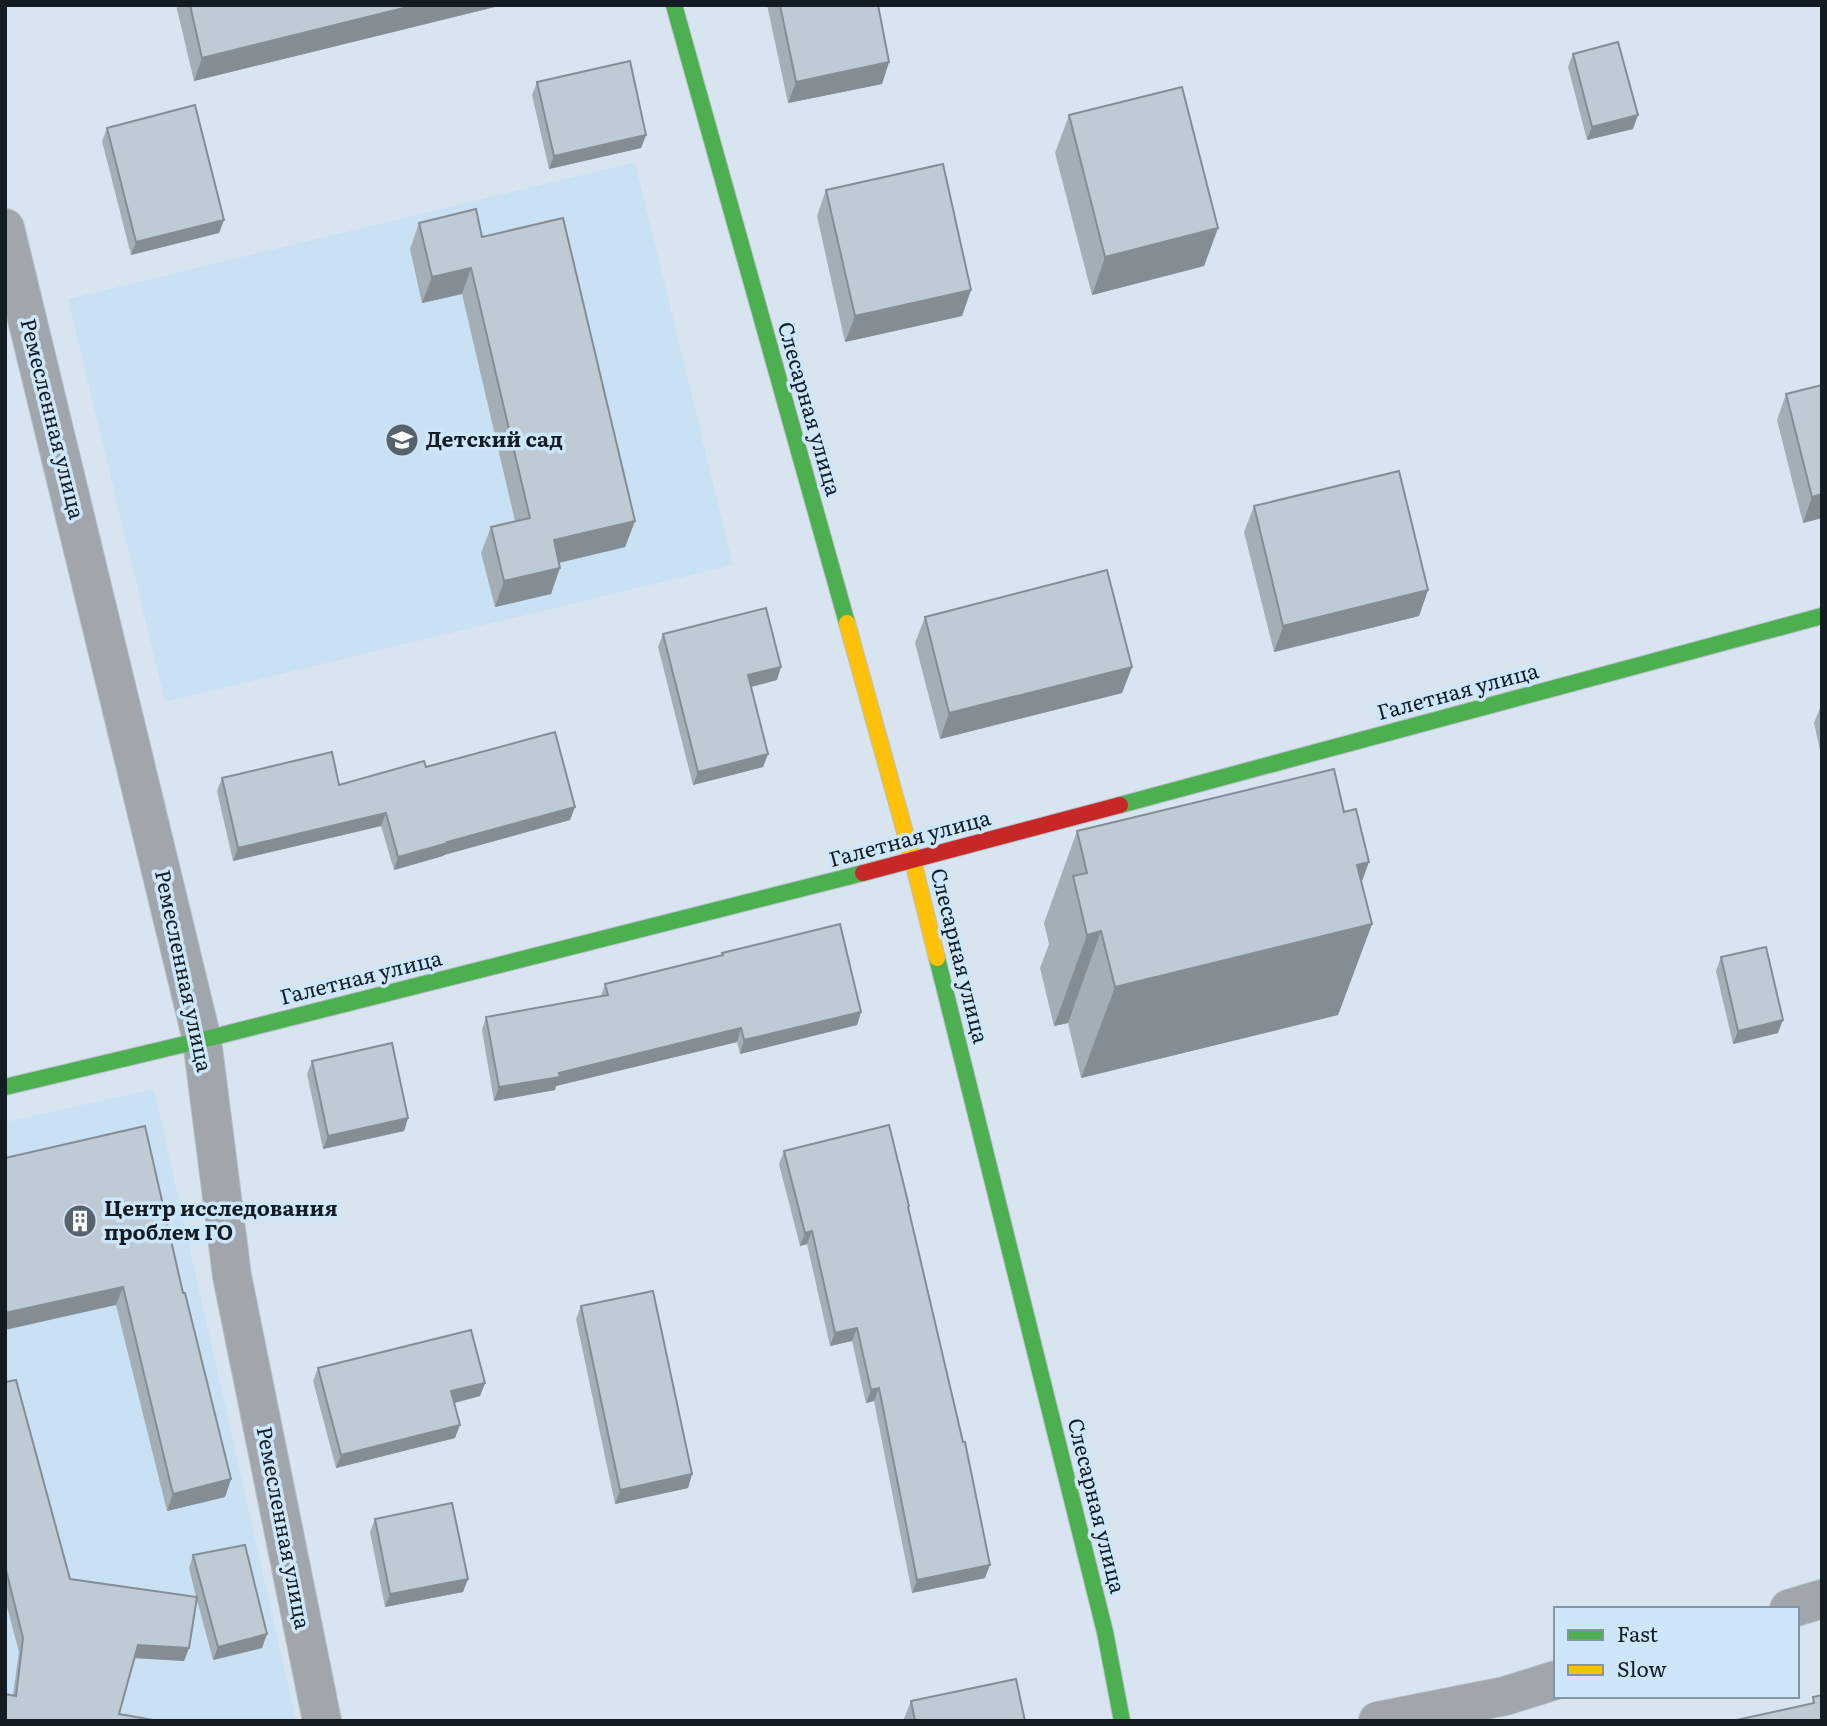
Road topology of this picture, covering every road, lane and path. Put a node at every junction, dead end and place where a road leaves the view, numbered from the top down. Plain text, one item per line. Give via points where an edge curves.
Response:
1 (674, 5) edge
2 (5, 228) edge
3 (1822, 616) edge
4 (914, 861) junction
5 (202, 1040) junction
6 (5, 1087) edge
7 (1822, 1599) edge
8 (1796, 1607) edge
9 (1554, 1681) edge
10 (323, 1721) edge
11 (1122, 1721) edge
12 (1378, 1721) edge

1 - 4 street, Слесарная улица
2 - 5 street, Ремесленная улица
3 - 4 street, Галетная улица
4 - 5 street, Галетная улица
4 - 11 street, Слесарная улица via 1105,1632
5 - 6 street, Галетная улица
5 - 10 street, Ремесленная улица via 232,1276
7 - 8 street
9 - 12 street via 1505,1696

